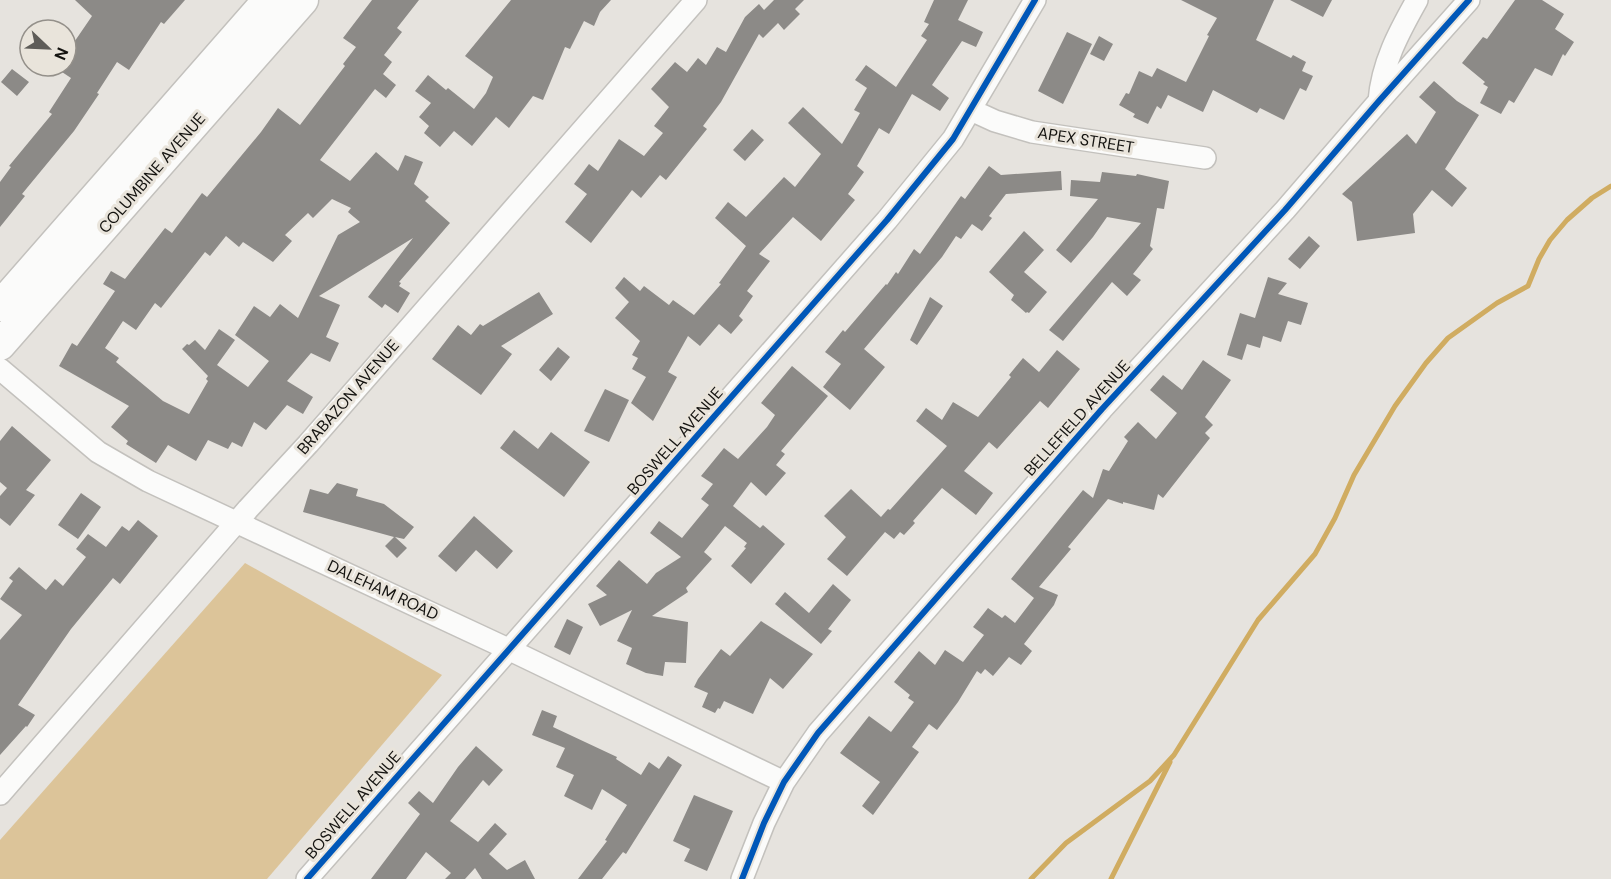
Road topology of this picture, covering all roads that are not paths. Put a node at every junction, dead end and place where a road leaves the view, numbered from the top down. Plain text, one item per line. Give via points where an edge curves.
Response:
1 (268, 0) edge
2 (303, 0) edge
3 (696, 0) edge
4 (1035, 0) edge
5 (1417, 0) edge
6 (1469, 0) edge
7 (227, 67) junction
8 (1379, 101) junction
9 (971, 110) junction
10 (1204, 158) dead end
11 (0, 306) edge
12 (0, 345) edge
13 (0, 369) edge
14 (237, 521) junction
15 (508, 649) junction
16 (784, 782) junction
17 (0, 794) edge
18 (307, 879) edge
19 (742, 879) edge

1 - 7 main road, COLUMBINE AVENUE
2 - 7 main road, COLUMBINE AVENUE
3 - 14 street, BRABAZON AVENUE
4 - 9 street, BOSWELL AVENUE
5 - 8 street via 1387,59
6 - 8 street, BELLEFIELD AVENUE
7 - 11 main road, COLUMBINE AVENUE
7 - 12 main road, COLUMBINE AVENUE
8 - 16 street, BELLEFIELD AVENUE via 902,634 818,733
9 - 10 street, APEX STREET via 1032,132
9 - 15 street, BOSWELL AVENUE via 953,139 887,220
13 - 14 street, DALEHAM ROAD via 98,453 148,481
14 - 15 street, DALEHAM ROAD
14 - 17 street, BRABAZON AVENUE
15 - 16 street, DALEHAM ROAD
15 - 18 street, BOSWELL AVENUE
16 - 19 street, BELLEFIELD AVENUE

